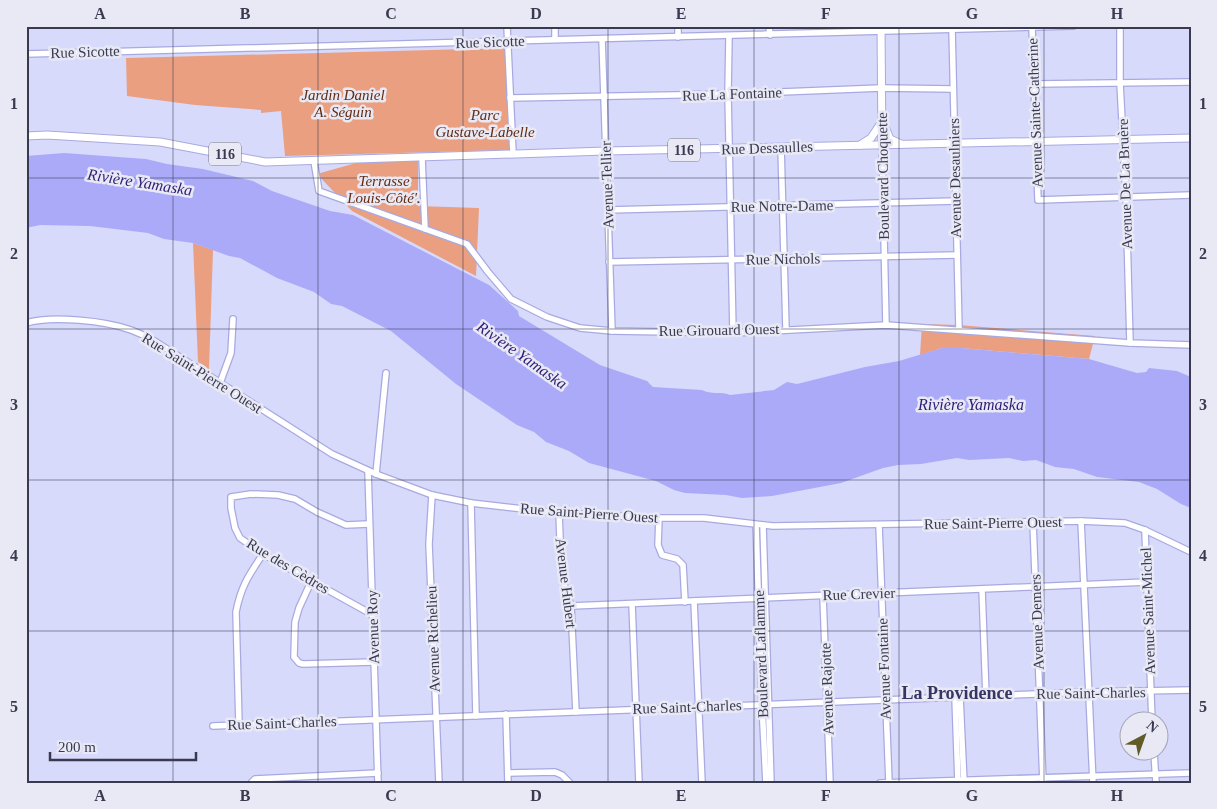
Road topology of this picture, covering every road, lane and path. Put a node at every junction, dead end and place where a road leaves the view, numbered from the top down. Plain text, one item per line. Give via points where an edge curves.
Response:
1 (507, 26) edge
2 (555, 26) edge
3 (678, 26) edge
4 (769, 26) edge
5 (1074, 26) edge
6 (1120, 26) edge
7 (1032, 27) edge
8 (952, 28) edge
9 (881, 29) edge
10 (770, 34) junction
11 (729, 36) junction
12 (678, 37) junction
13 (555, 39) junction
14 (602, 39) junction
15 (508, 42) junction
16 (26, 54) edge
17 (1191, 82) edge
18 (1120, 83) junction
19 (1035, 84) junction
20 (881, 88) junction
21 (953, 89) junction
22 (728, 94) junction
23 (604, 97) junction
24 (510, 98) junction
25 (882, 120) junction
26 (26, 136) edge
27 (1191, 138) edge
28 (1124, 140) junction
29 (1036, 142) junction
30 (955, 144) junction
31 (905, 145) junction
32 (781, 146) junction
33 (859, 146) junction
34 (882, 146) junction
35 (730, 149) junction
36 (606, 151) junction
37 (513, 154) junction
38 (422, 158) junction
39 (314, 161) junction
40 (1191, 195) edge
41 (1126, 198) junction
42 (956, 201) junction
43 (883, 203) junction
44 (783, 206) junction
45 (731, 207) junction
46 (608, 210) junction
47 (424, 229) junction
48 (957, 255) junction
49 (884, 256) junction
50 (784, 259) junction
51 (732, 260) junction
52 (609, 262) junction
53 (233, 318) dead end
54 (26, 323) edge
55 (886, 325) junction
56 (786, 329) junction
57 (959, 330) junction
58 (612, 331) junction
59 (733, 333) junction
60 (1130, 343) junction
61 (1191, 345) edge
62 (386, 373) dead end
63 (220, 383) junction
64 (368, 471) junction
65 (376, 474) junction
66 (432, 495) junction
67 (471, 503) junction
68 (559, 513) junction
69 (659, 518) junction
70 (1081, 521) junction
71 (1033, 522) junction
72 (369, 524) junction
73 (760, 525) junction
74 (879, 525) junction
75 (1145, 530) junction
76 (1191, 552) edge
77 (263, 554) junction
78 (312, 582) junction
79 (1147, 582) junction
80 (1085, 585) junction
81 (1035, 587) junction
82 (982, 589) junction
83 (881, 593) junction
84 (823, 596) junction
85 (762, 598) junction
86 (694, 601) junction
87 (685, 602) junction
88 (632, 604) junction
89 (572, 606) junction
90 (373, 615) junction
91 (374, 662) junction
92 (1191, 690) edge
93 (1090, 692) junction
94 (1151, 692) junction
95 (1040, 694) junction
96 (986, 696) junction
97 (958, 697) junction
98 (885, 700) junction
99 (827, 702) junction
100 (765, 704) junction
101 (699, 707) junction
102 (636, 709) junction
103 (576, 712) junction
104 (1152, 712) edge
105 (506, 714) junction
106 (476, 716) junction
107 (436, 717) junction
108 (376, 720) junction
109 (239, 725) junction
110 (213, 726) dead end
111 (1154, 762) edge
112 (378, 773) junction
113 (508, 773) junction
114 (1191, 773) edge
115 (1155, 774) junction
116 (1092, 776) junction
117 (1043, 780) edge
118 (961, 781) edge
119 (251, 783) edge
120 (378, 783) edge
121 (439, 783) edge
122 (508, 783) edge
123 (570, 783) edge
124 (639, 783) edge
125 (702, 783) edge
126 (766, 783) edge
127 (771, 783) edge
128 (830, 783) edge
129 (880, 783) edge
130 (888, 783) edge
131 (1093, 783) edge
132 (1156, 783) edge

1 - 15 street
2 - 13 street
3 - 12 street
4 - 10 street
5 - 7 street, Rue Sicotte
6 - 18 street, Avenue De La Bruère
7 - 8 street, Rue Sicotte
7 - 19 street, Avenue Sainte-Catherine
8 - 9 street, Rue Sicotte
8 - 21 street, Avenue Desaulniers
9 - 10 street, Rue Sicotte
9 - 20 main road, Boulevard Choquette
10 - 11 street, Rue Sicotte
11 - 12 street, Rue Sicotte
11 - 22 street
12 - 14 street, Rue Sicotte
13 - 14 street, Rue Sicotte
13 - 15 street, Rue Sicotte
14 - 23 street, Avenue Tellier
15 - 16 street, Rue Sicotte
15 - 24 street
17 - 18 street
18 - 19 street
18 - 28 street, Avenue De La Bruère
19 - 29 street, Avenue Sainte-Catherine
20 - 21 street, Rue La Fontaine
20 - 22 street, Rue La Fontaine
20 - 25 main road, Boulevard Choquette
21 - 30 street, Avenue Desaulniers
22 - 23 street, Rue La Fontaine
22 - 35 street
23 - 24 street, Rue La Fontaine
23 - 36 street, Avenue Tellier
24 - 37 street
25 - 31 main road via 890,139
25 - 33 main road via 871,138
25 - 34 main road, Boulevard Choquette
26 - 39 main road, 116 via 160,142 265,162
27 - 28 main road, Rue Dessaulles / 116
28 - 29 main road, Rue Dessaulles / 116
28 - 41 street, Avenue De La Bruère
29 - 30 main road, Rue Dessaulles / 116
29 - 41 street, Avenue Sainte-Catherine via 1038,200
30 - 31 main road, Rue Dessaulles / 116
30 - 42 street, Avenue Desaulniers
31 - 34 main road, Rue Dessaulles / 116
32 - 33 main road, Rue Dessaulles / 116
32 - 35 main road, Rue Dessaulles / 116
32 - 44 street
33 - 34 main road, Rue Dessaulles / 116
34 - 43 street, Boulevard Choquette
35 - 36 main road, Rue Dessaulles / 116
35 - 45 street
36 - 37 main road, Rue Dessaulles / 116
36 - 46 street, Avenue Tellier
37 - 38 main road, Rue Dessaulles / 116
38 - 39 main road, Rue Dessaulles / 116
38 - 47 street
39 - 47 street, Rue Girouard Ouest via 319,191
40 - 41 street
41 - 60 street, Avenue De La Bruère
42 - 43 street, Rue Notre-Dame
42 - 48 street, Avenue Desaulniers
43 - 44 street, Rue Notre-Dame
43 - 49 street, Boulevard Choquette
44 - 45 street, Rue Notre-Dame
44 - 50 street
45 - 46 street, Rue Notre-Dame
45 - 51 street
46 - 52 street, Avenue Tellier
47 - 58 street, Rue Girouard Ouest via 467,244 511,299 547,317 580,328
48 - 49 street, Rue Nichols
48 - 57 street, Avenue Desaulniers
49 - 50 street, Rue Nichols
49 - 55 street, Boulevard Choquette
50 - 51 street, Rue Nichols
50 - 56 street
51 - 52 street, Rue Nichols
51 - 59 street
52 - 58 street, Avenue Tellier
53 - 63 street via 231,353
54 - 63 street, Rue Saint-Pierre Ouest via 59,319 131,330 153,340
55 - 56 street, Rue Girouard Ouest
55 - 57 street, Rue Girouard Ouest
56 - 59 street, Rue Girouard Ouest
57 - 60 street, Rue Girouard Ouest
58 - 59 street, Rue Girouard Ouest
60 - 61 street, Rue Girouard Ouest
62 - 65 street
63 - 64 street, Rue Saint-Pierre Ouest via 332,454
64 - 65 street, Rue Saint-Pierre Ouest
64 - 72 street, Avenue Roy
65 - 66 street, Rue Saint-Pierre Ouest
66 - 67 street, Rue Saint-Pierre Ouest
66 - 107 street, Avenue Richelieu via 429,544
67 - 68 street, Rue Saint-Pierre Ouest
67 - 106 street
68 - 69 street, Rue Saint-Pierre Ouest
68 - 89 street, Avenue Hubert via 563,580
69 - 73 street, Rue Saint-Pierre Ouest via 704,518
69 - 87 street via 658,545 662,555 677,559 683,565
70 - 71 street, Rue Saint-Pierre Ouest
70 - 75 street, Rue Saint-Pierre Ouest via 1125,523
70 - 80 street
71 - 74 street, Rue Saint-Pierre Ouest
71 - 81 street, Avenue Demers
72 - 77 street, Rue des Cèdres via 346,525 278,495 231,497 234,528 240,538
72 - 90 street, Avenue Roy
73 - 74 street, Rue Saint-Pierre Ouest
73 - 85 street, Boulevard Laflamme
74 - 83 street, Avenue Fontaine
75 - 76 street, Rue Saint-Pierre Ouest
75 - 79 street, Avenue Saint-Michel
77 - 78 street, Rue des Cèdres
77 - 109 street via 244,584 236,612
78 - 90 street, Rue des Cèdres
78 - 91 street via 295,622 294,657 303,664
79 - 80 street, Rue Crevier
79 - 94 street, Avenue Saint-Michel
80 - 81 street, Rue Crevier
80 - 93 street
81 - 82 street, Rue Crevier
81 - 95 street, Avenue Demers
82 - 83 street, Rue Crevier
82 - 96 street
83 - 84 street, Rue Crevier
83 - 98 street, Avenue Fontaine
84 - 85 street, Rue Crevier
84 - 99 street, Avenue Rajotte
85 - 86 street, Rue Crevier
85 - 100 street, Boulevard Laflamme
86 - 87 street, Rue Crevier
86 - 101 street
87 - 88 street, Rue Crevier
88 - 89 street, Rue Crevier
88 - 102 street
89 - 103 street, Avenue Hubert
90 - 91 street, Avenue Roy
91 - 108 street, Avenue Roy
92 - 94 street, Rue Saint-Charles
93 - 94 street, Rue Saint-Charles
93 - 95 street, Rue Saint-Charles
93 - 116 street
94 - 104 street, Avenue Saint-Michel
95 - 96 street, Rue Saint-Charles
95 - 117 street, Avenue Demers
96 - 97 street, Rue Saint-Charles
97 - 98 street, Rue Saint-Charles
97 - 118 street
98 - 99 street, Rue Saint-Charles
98 - 130 street, Avenue Fontaine
99 - 100 street, Rue Saint-Charles
99 - 128 street, Avenue Rajotte
100 - 101 street, Rue Saint-Charles
100 - 126 street, Boulevard Laflamme
100 - 127 street, Boulevard Laflamme
101 - 102 street, Rue Saint-Charles
101 - 125 street
102 - 103 street, Rue Saint-Charles
102 - 124 street
103 - 105 street, Rue Saint-Charles
105 - 106 street, Rue Saint-Charles
105 - 113 street
106 - 107 street, Rue Saint-Charles
107 - 108 street, Rue Saint-Charles
107 - 121 street, Avenue Richelieu
108 - 109 street, Rue Saint-Charles
108 - 112 street, Avenue Roy
109 - 110 street, Rue Saint-Charles
111 - 115 street
112 - 119 street via 255,779
112 - 120 street, Avenue Roy
113 - 122 street
113 - 123 street via 555,772
114 - 115 street
115 - 116 street
115 - 132 street
116 - 117 street
116 - 131 street
117 - 118 street
118 - 130 street
129 - 130 street

